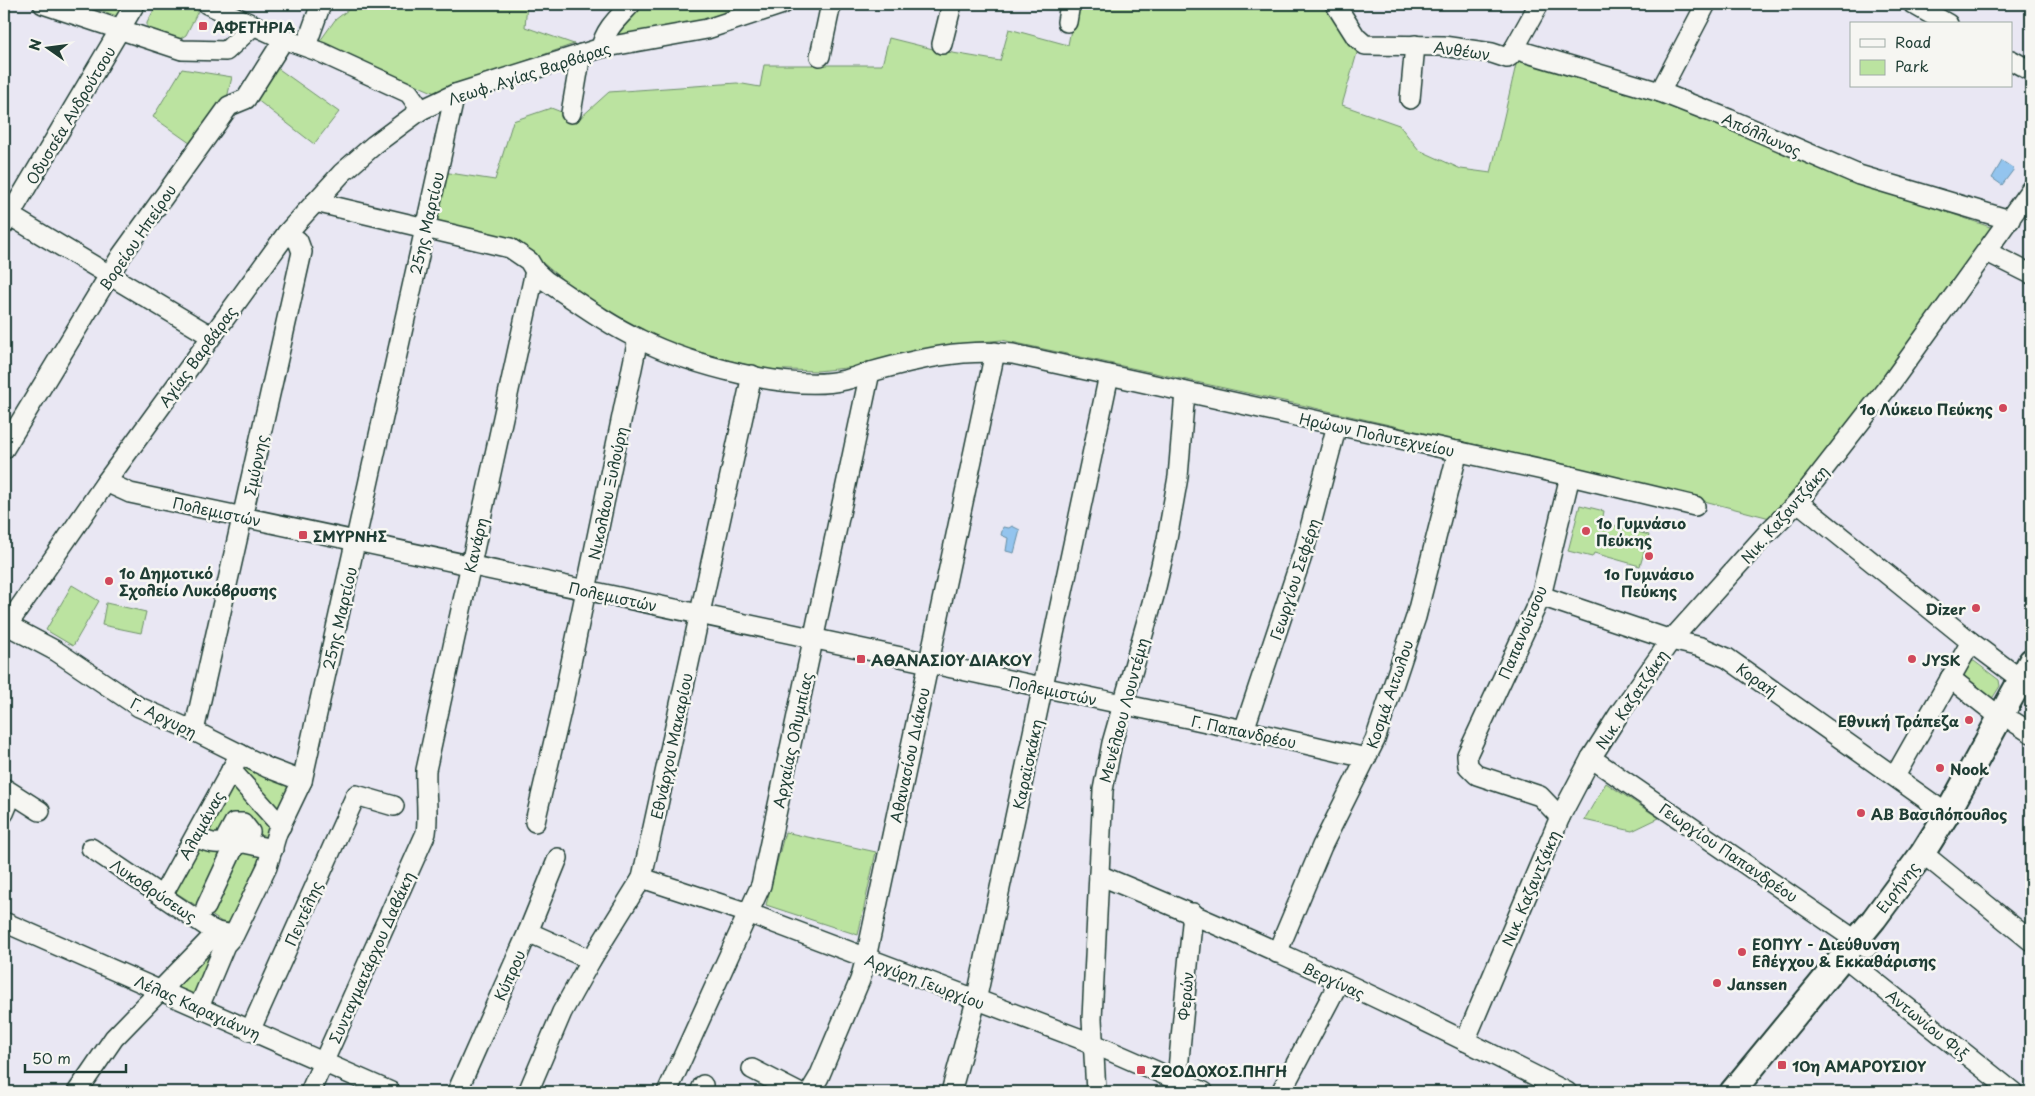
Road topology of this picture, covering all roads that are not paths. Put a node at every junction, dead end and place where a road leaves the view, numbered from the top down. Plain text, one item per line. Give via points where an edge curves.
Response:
1 (43, 4) edge
2 (135, 4) edge
3 (206, 4) edge
4 (321, 4) edge
5 (631, 4) edge
6 (783, 4) edge
7 (830, 4) edge
8 (952, 4) edge
9 (1335, 4) edge
10 (1540, 4) edge
11 (1706, 4) edge
12 (1924, 7) edge
13 (1945, 22) edge
14 (254, 25) junction
15 (121, 28) junction
16 (284, 39) junction
17 (942, 44) dead end
18 (1415, 45) junction
19 (306, 46) junction
20 (601, 48) junction
21 (1514, 49) junction
22 (580, 54) junction
23 (820, 56) dead end
24 (2012, 61) edge
25 (2031, 71) edge
26 (1660, 92) junction
27 (455, 94) junction
28 (1410, 99) dead end
29 (421, 110) junction
30 (571, 113) dead end
31 (2031, 189) edge
32 (315, 202) junction
33 (6, 217) edge
34 (2010, 220) junction
35 (425, 228) junction
36 (288, 234) junction
37 (1987, 252) junction
38 (535, 271) junction
39 (2031, 274) edge
40 (109, 275) junction
41 (211, 336) junction
42 (638, 339) junction
43 (995, 352) junction
44 (870, 372) junction
45 (1109, 375) junction
46 (752, 376) junction
47 (1185, 392) junction
48 (1336, 425) junction
49 (4, 448) edge
50 (1458, 452) junction
51 (1570, 476) junction
52 (106, 482) junction
53 (1798, 502) junction
54 (1695, 506) dead end
55 (244, 516) junction
56 (356, 541) junction
57 (470, 566) junction
58 (586, 590) junction
59 (1541, 596) junction
60 (700, 615) junction
61 (5, 628) edge
62 (814, 640) junction
63 (1671, 640) junction
64 (1971, 642) junction
65 (929, 663) junction
66 (1950, 678) junction
67 (2029, 680) edge
68 (1043, 688) junction
69 (1122, 705) junction
70 (2015, 724) edge
71 (1244, 730) junction
72 (194, 731) junction
73 (1467, 755) joint
74 (1366, 758) junction
75 (1591, 758) junction
76 (236, 762) junction
77 (1895, 776) junction
78 (302, 780) junction
79 (8, 791) edge
80 (257, 799) junction
81 (394, 806) dead end
82 (40, 811) dead end
83 (4, 813) edge
84 (1947, 814) junction
85 (1560, 818) junction
86 (428, 820) joint
87 (535, 822) dead end
88 (280, 826) junction
89 (196, 837) junction
90 (236, 843) junction
91 (91, 848) dead end
92 (273, 849) junction
93 (558, 858) dead end
94 (1931, 860) junction
95 (1099, 875) junction
96 (642, 878) junction
97 (162, 896) junction
98 (206, 907) dead end
99 (748, 913) junction
100 (1193, 913) junction
101 (4, 922) edge
102 (528, 932) junction
103 (226, 933) junction
104 (2031, 941) edge
105 (1855, 952) junction
106 (1277, 953) junction
107 (866, 958) junction
108 (591, 960) junction
109 (1339, 982) junction
110 (159, 990) junction
111 (976, 1001) junction
112 (199, 1008) junction
113 (250, 1031) junction
114 (1465, 1041) junction
115 (1094, 1044) junction
116 (324, 1062) junction
117 (752, 1069) dead end
118 (1177, 1080) junction
119 (77, 1092) edge
120 (310, 1092) edge
121 (391, 1092) edge
122 (458, 1092) edge
123 (528, 1092) edge
124 (667, 1092) edge
125 (797, 1092) edge
126 (810, 1092) edge
127 (951, 1092) edge
128 (1096, 1092) edge
129 (1204, 1092) edge
130 (1280, 1092) edge
131 (1566, 1092) edge
132 (1732, 1092) edge
133 (1748, 1092) edge
134 (2013, 1092) edge

1 - 15 street
2 - 15 street, Οδυσσέα Ανδρούτσου
3 - 14 street
4 - 19 street
5 - 20 street via 610,26
6 - 20 street, Λεωφ. Αγίας Βαρβάρας via 707,29
7 - 23 street
8 - 17 street
9 - 18 street, Ανθέων via 1356,37 1365,45
10 - 21 street
11 - 26 street
12 - 13 street
14 - 15 street via 226,51 182,50
14 - 16 street
15 - 33 street, Οδυσσέα Ανδρούτσου
16 - 19 street
16 - 40 street, Βορείου Ηπείρου via 246,98 229,106
18 - 21 street, Ανθέων via 1466,49 1507,58
18 - 28 street
19 - 29 street via 409,93
20 - 22 street, Λεωφ. Αγίας Βαρβάρας
21 - 26 street, Απόλλωνος
22 - 27 street, Λεωφ. Αγίας Βαρβάρας
22 - 30 street
24 - 25 street
26 - 34 street, Απόλλωνος via 1859,175
27 - 29 street, Λεωφ. Αγίας Βαρβάρας
27 - 35 street, 25ης Μαρτίου
29 - 32 street, Αγίας Βαρβάρας via 374,145
31 - 34 street, Νικ. Καζαντζάκη
32 - 35 street, Ηρώων Πολυτεχνείου
32 - 36 street, Αγίας Βαρβάρας
33 - 40 street
34 - 37 street, Νικ. Καζαντζάκη
35 - 38 street, Ηρώων Πολυτεχνείου via 510,248 529,262
35 - 56 street, 25ης Μαρτίου
36 - 41 street, Αγίας Βαρβάρας
36 - 55 street, Σμύρνης via 298,241 302,252
37 - 39 street
37 - 53 street, Νικ. Καζαντζάκη
38 - 42 street, Ηρώων Πολυτεχνείου
38 - 57 street, Κανάρη
40 - 41 street
40 - 49 street, Βορείου Ηπείρου
41 - 52 street, Αγίας Βαρβάρας
42 - 46 street, Ηρώων Πολυτεχνείου via 677,355
42 - 58 street, Νικολάου Ξυλούρη
43 - 44 street, Ηρώων Πολυτεχνείου via 945,354
43 - 45 street, Ηρώων Πολυτεχνείου
43 - 65 street, Αθανασίου Διάκου
44 - 46 street, Ηρώων Πολυτεχνείου via 844,380 804,383
44 - 62 street, Αρχαίας Ολυμπίας
45 - 47 street, Ηρώων Πολυτεχνείου
45 - 68 street, Καραϊσκάκη
46 - 60 street, Εθνάρχου Μακαρίου
47 - 48 street, Ηρώων Πολυτεχνείου
47 - 69 street, Μενέλαου Λουντέμη via 1178,477 1167,538 1154,596
48 - 50 street, Ηρώων Πολυτεχνείου
48 - 71 street, Γεωργίου Σεφέρη via 1305,547
50 - 51 street, Ηρώων Πολυτεχνείου
50 - 74 street, Κοσμά Αιτωλου via 1416,617 1376,740
51 - 54 street, Ηρώων Πολυτεχνείου
51 - 59 street, Παπανούτσου
52 - 55 street, Πολεμιστών via 130,493
52 - 61 street, Αγίας Βαρβάρας
53 - 63 street, Νικ. Καζαντζάκη
53 - 64 street
55 - 56 street, Πολεμιστών
55 - 72 street, Σμύρνης
56 - 57 street, Πολεμιστών
56 - 78 street, 25ης Μαρτίου
57 - 58 street, Πολεμιστών
57 - 86 street, Κανάρη via 426,770
58 - 60 street, Πολεμιστών
58 - 87 street, Νικολάου Ξυλούρη
59 - 63 street, Κοραή
59 - 73 street, Παπανούτσου
60 - 62 street, Πολεμιστών
60 - 96 street, Εθνάρχου Μακαρίου
61 - 72 street, Γ. Αργυρη via 56,651 139,707
62 - 65 street, Πολεμιστών
62 - 99 street, Αρχαίας Ολυμπίας via 760,885
63 - 75 street, Νικ. Καζατζάκη
63 - 77 street, Κοραή via 1702,647 1726,658
64 - 66 street
64 - 67 street
65 - 68 street, Πολεμιστών
65 - 107 street, Αθανασίου Διάκου
66 - 70 street
66 - 77 street
67 - 70 main road, Ειρήνης
68 - 69 street, Πολεμιστών
68 - 111 street, Καραϊσκάκη
69 - 71 street, Γ. Παπανδρέου
69 - 95 street, Μενέλαου Λουντέμη via 1103,790
70 - 84 main road, Ειρήνης
70 - 94 main road, Ειρήνης
71 - 74 street, Γ. Παπανδρέου
72 - 76 street, Γ. Αργυρη
73 - 85 street, Νικ. Καζαντζάκη via 1468,766 1477,775 1540,796
74 - 106 street, Κοσμά Αιτωλου via 1322,846
75 - 85 street, Νικ. Καζατζάκη
75 - 105 street, Γεωργίου Παπανδρέου
76 - 78 street, Γ. Αργυρη via 268,768
76 - 80 street
76 - 89 street, Αλαμάνας
77 - 84 street, Κοραή
78 - 88 street, 25ης Μαρτίου
79 - 82 street
79 - 83 street
80 - 88 street
80 - 90 street via 243,823 234,822 227,836
81 - 113 street, Πεντέλης via 356,795
84 - 105 main road, Ειρήνης
85 - 114 street, Νικ. Καζαντζάκη
86 - 116 street, Συνταγματάρχου Δαβάκη via 421,846
88 - 92 street, 25ης Μαρτίου
89 - 90 street via 214,843
89 - 97 street, Αλαμάνας
90 - 92 street
90 - 98 street
91 - 97 street, Λυκοβρύσεως
92 - 103 street, 25ης Μαρτίου via 267,867
93 - 102 street, Κύπρου
94 - 104 street
94 - 105 main road, Ειρήνης
95 - 100 street, Βεργίνας
95 - 115 street, Μενέλαου Λουντέμη via 1092,1019
96 - 99 street, Αργύρη Γεωργίου
96 - 108 street, Εθνάρχου Μακαρίου
97 - 103 street, Λυκοβρύσεως
99 - 107 street, Αργύρη Γεωργίου
99 - 124 street, Αρχαίας Ολυμπίας
100 - 106 street, Βεργίνας
100 - 118 street, Φερών
101 - 110 street, Λέλας Καραγιάννη
102 - 108 street
102 - 122 street, Κύπρου
103 - 110 street
103 - 112 street, 25ης Μαρτίου via 225,945
105 - 132 main road, Ειρήνης
105 - 133 main road, Ειρήνης
105 - 134 street, Αντωνίου Φιξ
106 - 109 street, Βεργίνας
107 - 111 street, Αργύρη Γεωργίου
107 - 126 street, Αθανασίου Διάκου via 860,980
108 - 123 street, Εθνάρχου Μακαρίου via 562,1012
109 - 114 street, Βεργίνας
109 - 130 street
110 - 112 street, Λέλας Καραγιάννη
110 - 119 street via 114,1038
111 - 115 street, Αργύρη Γεωργίου
111 - 127 street, Καραϊσκάκη
112 - 113 street, Λέλας Καραγιάννη
113 - 116 street, Λέλας Καραγιάννη
114 - 131 street, Βεργίνας
115 - 118 street, Αργύρη Γεωργίου
115 - 128 street, Μενέλαου Λουντέμη
116 - 120 street, Συνταγματάρχου Δαβάκη
116 - 121 street, Λέλας Καραγιάννη
117 - 125 street
118 - 129 street, Αργύρη Γεωργίου

